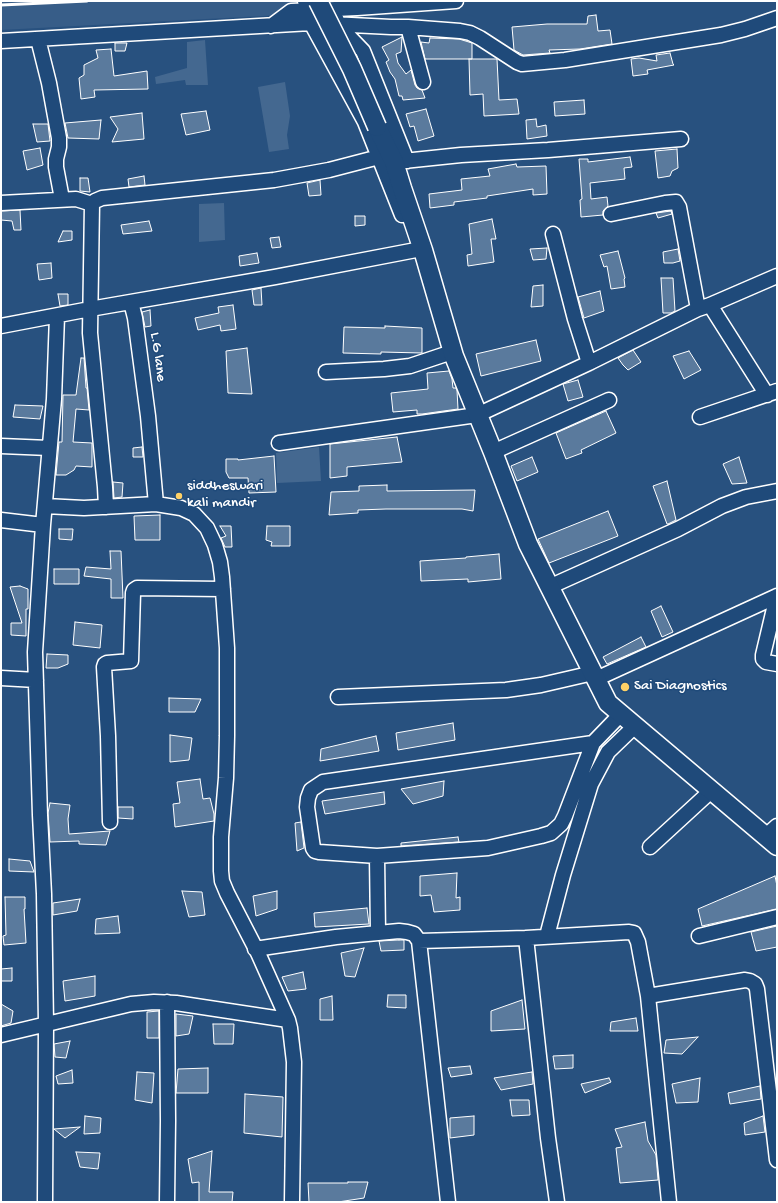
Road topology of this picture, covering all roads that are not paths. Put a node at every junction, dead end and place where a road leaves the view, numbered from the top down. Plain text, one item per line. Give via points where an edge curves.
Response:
1 (456, 1) edge
2 (317, 8) edge
3 (777, 18) edge
4 (338, 25) junction
5 (408, 27) junction
6 (38, 39) junction
7 (1, 41) edge
8 (423, 82) dead end
9 (681, 139) dead end
10 (393, 160) junction
11 (62, 199) junction
12 (1, 203) edge
13 (92, 204) junction
14 (611, 214) dead end
15 (553, 234) dead end
16 (419, 250) junction
17 (777, 276) edge
18 (131, 302) junction
19 (704, 307) junction
20 (90, 309) junction
21 (57, 316) junction
22 (1, 326) edge
23 (451, 354) junction
24 (589, 363) junction
25 (326, 372) dead end
26 (772, 393) edge
27 (609, 400) dead end
28 (477, 415) junction
29 (700, 417) dead end
30 (279, 443) dead end
31 (1, 446) edge
32 (49, 448) junction
33 (493, 452) junction
34 (777, 491) edge
35 (156, 504) junction
36 (45, 506) junction
37 (106, 507) junction
38 (1, 520) edge
39 (43, 525) junction
40 (549, 586) junction
41 (223, 589) junction
42 (777, 596) edge
43 (777, 664) edge
44 (594, 676) junction
45 (1, 678) edge
46 (36, 680) junction
47 (338, 697) dead end
48 (621, 714) junction
49 (635, 726) junction
50 (593, 743) junction
51 (711, 791) junction
52 (110, 822) dead end
53 (773, 836) edge
54 (650, 847) dead end
55 (377, 856) junction
56 (777, 917) edge
57 (378, 933) junction
58 (547, 936) junction
59 (699, 936) dead end
60 (526, 938) junction
61 (419, 941) junction
62 (255, 949) junction
63 (648, 996) junction
64 (167, 1002) junction
65 (288, 1020) junction
66 (46, 1024) junction
67 (1, 1035) edge
68 (777, 1160) edge
69 (45, 1202) edge
70 (167, 1202) edge
71 (292, 1202) edge
72 (448, 1202) edge
73 (557, 1202) edge
74 (669, 1202) edge

1 - 2 street
2 - 4 street
2 - 4 street
2 - 6 street via 270,26
2 - 10 main road, bridge via 352,69
2 - 10 street via 364,122
3 - 5 street via 721,35 565,60 522,64 470,33
4 - 5 street
4 - 10 street via 363,52
5 - 8 street
6 - 7 street
6 - 11 street via 59,138 56,168
9 - 10 street
10 - 13 street via 274,180 102,198
10 - 16 main road
11 - 12 street
11 - 13 street via 76,199
13 - 20 street
14 - 19 street via 676,202
15 - 24 street
16 - 18 street
16 - 23 main road
17 - 19 street
18 - 20 street
18 - 35 street, L.G lane via 148,416
19 - 24 street
19 - 26 street
20 - 21 street
20 - 37 street
21 - 22 street
21 - 32 street via 54,399
23 - 25 street via 410,366
23 - 28 main road
24 - 28 street
26 - 29 street
27 - 33 street
28 - 30 street
28 - 33 main road
31 - 32 street
32 - 36 street
33 - 40 main road via 528,544
34 - 40 street via 746,497 722,506
35 - 37 street
35 - 41 street via 181,508 194,514 208,528 220,562
36 - 37 street
36 - 39 street
38 - 39 street
39 - 46 street via 36,629
40 - 44 main road
41 - 52 street via 134,590 131,661 107,663 104,667
41 - 62 street via 228,691 221,871 227,893
42 - 43 street via 763,655 766,662
42 - 44 street
44 - 47 street via 506,690
44 - 48 main road via 608,703
45 - 46 street
46 - 66 street
48 - 49 main road
48 - 50 street
49 - 51 main road
49 - 58 street via 608,752 591,784
50 - 55 street via 565,816 551,833 488,848
50 - 55 street via 323,782 311,790 307,807 315,851
51 - 53 main road
51 - 54 street
55 - 57 street
56 - 59 street
57 - 61 street via 408,932 414,934
57 - 62 street
58 - 60 street
58 - 63 street via 634,933
60 - 61 street
60 - 73 street
61 - 72 street
62 - 65 street
63 - 68 street via 745,980 755,984
63 - 74 street
64 - 65 street
64 - 66 street via 131,1004
64 - 70 street
65 - 71 street via 294,1062
66 - 67 street
66 - 69 street

